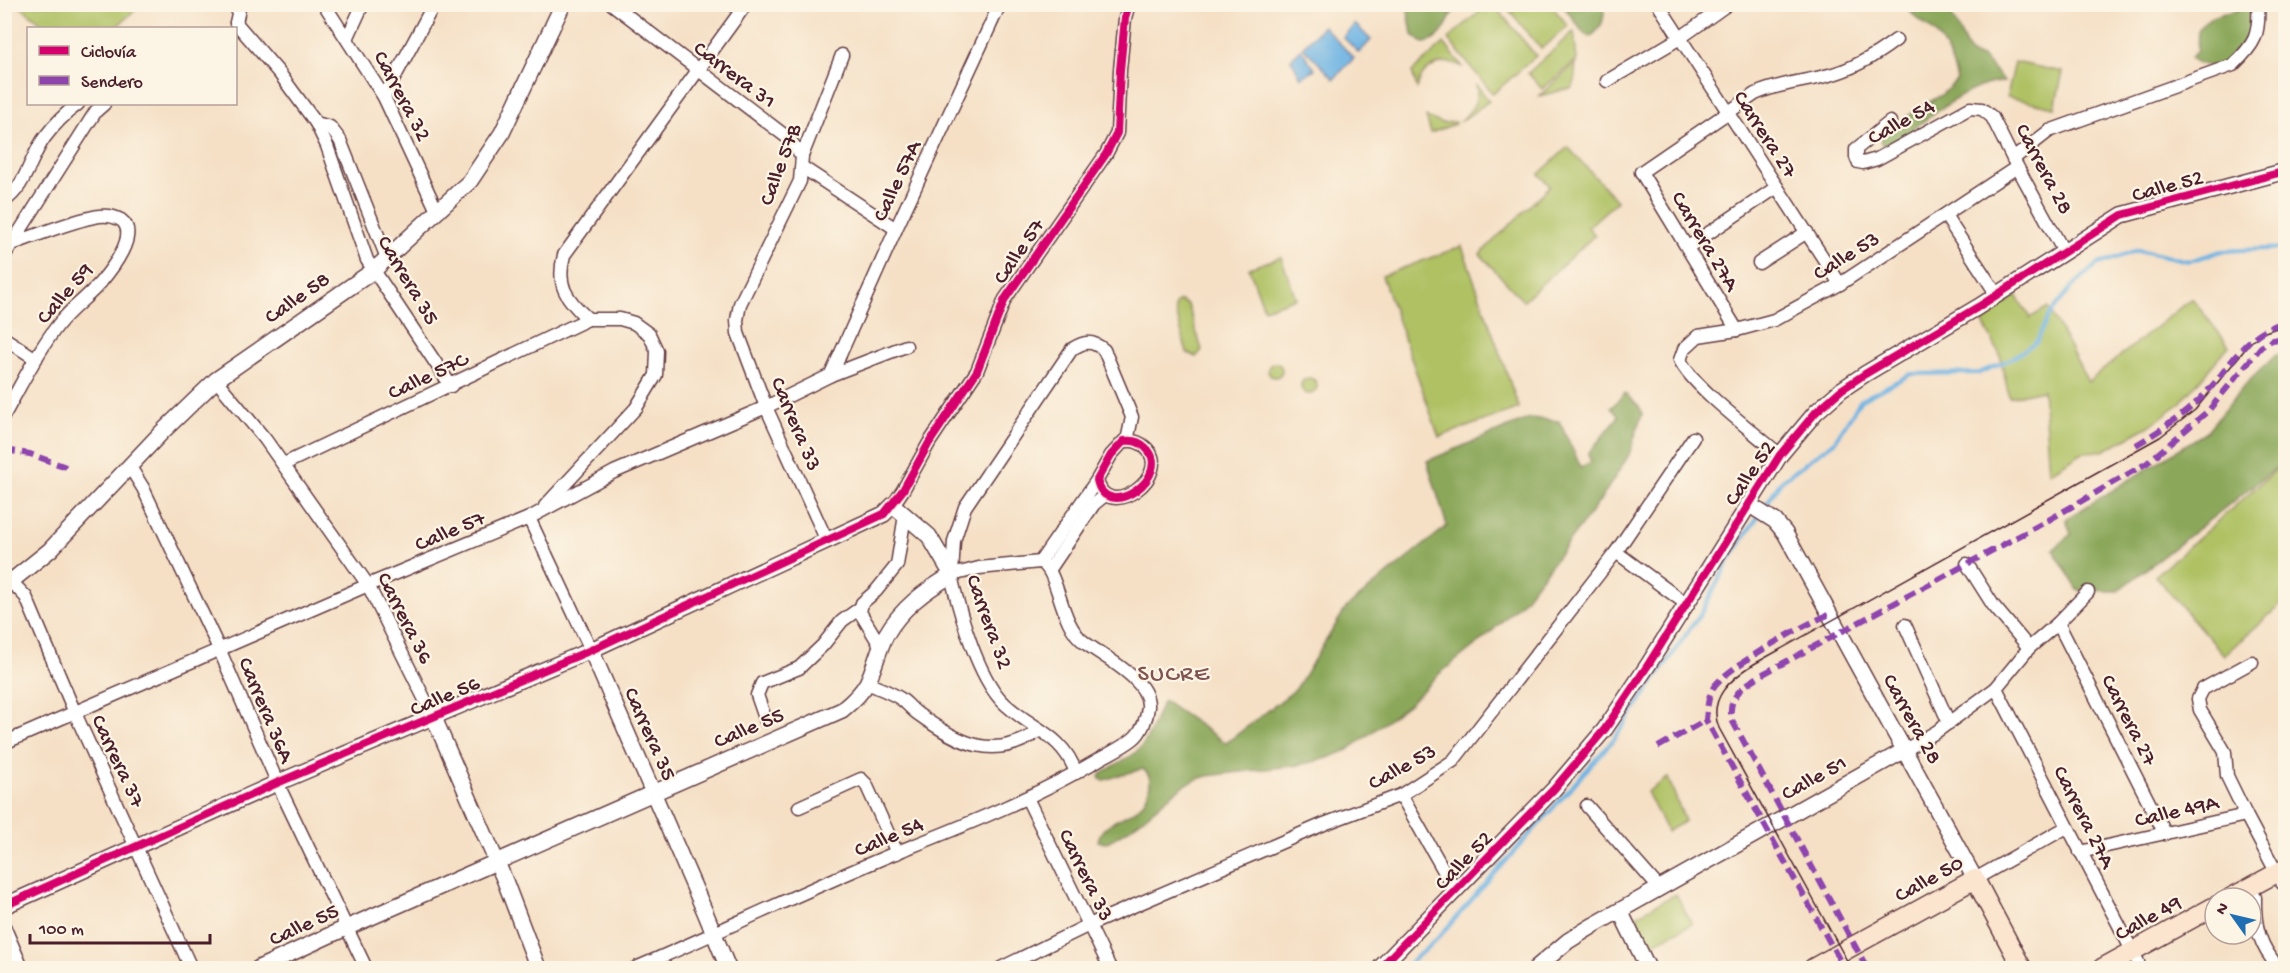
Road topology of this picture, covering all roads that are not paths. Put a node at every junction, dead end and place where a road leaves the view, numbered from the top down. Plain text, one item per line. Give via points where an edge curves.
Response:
1 (240, 4) edge
2 (324, 4) edge
3 (363, 4) edge
4 (434, 4) edge
5 (564, 4) edge
6 (612, 4) edge
7 (746, 4) edge
8 (1000, 4) edge
9 (1130, 4) edge
10 (1658, 4) edge
11 (1728, 4) edge
12 (2258, 4) edge
13 (233, 26) edge
14 (237, 30) edge
15 (1680, 38) junction
16 (348, 39) junction
17 (1896, 40) dead end
18 (842, 55) dead end
19 (698, 70) junction
20 (1607, 81) dead end
21 (384, 97) junction
22 (77, 105) edge
23 (103, 105) edge
24 (1982, 109) joint
25 (1728, 112) junction
26 (1890, 122) dead end
27 (316, 123) junction
28 (802, 161) junction
29 (2015, 163) junction
30 (2286, 171) edge
31 (1777, 187) junction
32 (4, 201) edge
33 (437, 211) junction
34 (1945, 215) junction
35 (896, 229) junction
36 (1807, 232) junction
37 (12, 244) junction
38 (1688, 247) junction
39 (2064, 252) junction
40 (4, 256) edge
41 (387, 258) junction
42 (1759, 263) dead end
43 (373, 271) junction
44 (1840, 284) junction
45 (1997, 295) junction
46 (588, 319) junction
47 (737, 320) joint
48 (1737, 330) junction
49 (4, 338) edge
50 (906, 346) dead end
51 (36, 359) junction
52 (831, 375) junction
53 (216, 381) junction
54 (451, 386) junction
55 (766, 407) junction
56 (4, 416) edge
57 (1693, 438) dead end
58 (1127, 441) junction
59 (1780, 454) junction
60 (284, 464) junction
61 (130, 467) junction
62 (1096, 480) junction
63 (1105, 495) junction
64 (1751, 506) junction
65 (899, 510) junction
66 (533, 516) junction
67 (827, 541) junction
68 (1616, 552) junction
69 (1967, 564) dead end
70 (1045, 565) junction
71 (951, 575) junction
72 (7, 580) edge
73 (368, 585) junction
74 (2088, 592) dead end
75 (1685, 603) junction
76 (860, 608) junction
77 (2058, 623) junction
78 (1905, 625) dead end
79 (881, 647) junction
80 (2029, 648) junction
81 (591, 650) junction
82 (220, 651) junction
83 (2252, 662) dead end
84 (867, 683) junction
85 (1996, 688) junction
86 (75, 713) junction
87 (434, 718) junction
88 (766, 721) dead end
89 (1949, 723) junction
90 (1040, 730) junction
91 (4, 743) edge
92 (1905, 750) junction
93 (1076, 773) junction
94 (277, 783) junction
95 (653, 792) junction
96 (1401, 795) junction
97 (1027, 798) junction
98 (1587, 806) dead end
99 (799, 807) dead end
100 (2246, 815) junction
101 (2067, 827) junction
102 (2165, 834) junction
103 (137, 845) junction
104 (2080, 852) junction
105 (897, 853) junction
106 (496, 862) junction
107 (2282, 876) edge
108 (1975, 879) junction
109 (2258, 886) edge
110 (1660, 889) junction
111 (2263, 890) edge
112 (1456, 892) junction
113 (4, 906) edge
114 (1620, 911) junction
115 (2203, 914) edge
116 (1089, 925) junction
117 (2203, 925) edge
118 (4, 926) edge
119 (346, 928) junction
120 (714, 933) junction
121 (2263, 946) edge
122 (2132, 961) edge
123 (22, 969) edge
124 (191, 969) edge
125 (260, 969) edge
126 (366, 969) edge
127 (538, 969) edge
128 (636, 969) edge
129 (728, 969) edge
130 (1001, 969) edge
131 (1110, 969) edge
132 (1380, 969) edge
133 (1536, 969) edge
134 (1648, 969) edge
135 (1813, 969) edge
136 (2022, 969) edge
137 (2102, 969) edge
138 (2279, 969) edge

1 - 13 street
2 - 16 street, Carrera 32
3 - 16 street
4 - 21 street
5 - 33 street, Calle 58 via 487,158 470,181
6 - 19 street, Carrera 31
7 - 19 street
8 - 35 street, Calle 57A
9 - 65 street, Calle 57 via 1125,18 1117,133 1005,299 977,371 929,442 903,490
10 - 15 street, Carrera 27
11 - 15 street
12 - 29 street, Calle 53 via 2259,25 2250,48 2233,65 2049,131
14 - 27 street, Carrera 35 via 280,74
15 - 20 street
15 - 25 street, Carrera 27
16 - 21 street, Carrera 32
17 - 25 street via 1851,67 1831,75 1772,86
18 - 28 street, Calle 57B
19 - 28 street, Carrera 31 via 788,138
19 - 46 street via 564,255 562,286 568,299
21 - 33 street, Carrera 32
22 - 32 street via 44,138 19,188
23 - 37 street
24 - 26 street, Calle 54 via 1970,108 1877,159 1858,162 1856,149
24 - 29 street, Carrera 28 via 1992,117
25 - 31 street, Carrera 27
25 - 38 street, Carrera 27A via 1641,172
27 - 41 street, Carrera 35 via 330,127 340,140
27 - 43 street, Carrera 35
28 - 35 street, Carrera 31
28 - 47 street, Calle 57B via 800,181 740,304
29 - 34 street, Calle 53
29 - 39 street, Carrera 28
30 - 39 street, Calle 52 via 2122,214
31 - 36 street, Carrera 27
31 - 38 street
33 - 41 street, Calle 58
34 - 44 street, Calle 53
34 - 45 street
35 - 52 street, Calle 57A
36 - 42 street
36 - 44 street, Carrera 27
37 - 40 street
37 - 51 street, Calle 59 via 98,216 115,217 129,232 116,262 57,326
38 - 48 street, Carrera 27A
39 - 45 street, Calle 52
41 - 43 street, Calle 58
43 - 53 street, Calle 58
43 - 54 street, Carrera 35
44 - 48 street, Calle 53 via 1774,320
45 - 59 street, Calle 52 via 1841,390
46 - 54 street, Calle 57C
46 - 66 street via 620,319 649,334 657,351 656,375 636,408
47 - 55 street, Carrera 33 via 738,333
48 - 59 street, Calle 53 via 1698,336 1684,349 1680,360 1711,396
49 - 51 street
50 - 52 street, Calle 57
51 - 56 street, Calle 59
52 - 55 street, Calle 57
53 - 60 street, Carrera 36
53 - 61 street, Calle 58
54 - 60 street, Calle 57C
55 - 66 street, Calle 57 via 614,472
55 - 67 street, Carrera 33
57 - 68 street, Calle 53
58 - 62 street via 1111,455
58 - 63 street via 1141,443 1151,452 1153,465 1135,493 1117,498
58 - 71 street via 1132,417 1104,350 1095,343 1083,342 1072,349 965,507 954,541
59 - 64 street, Calle 52
60 - 73 street, Carrera 36
61 - 72 street, Calle 58 via 50,550
61 - 82 street, Carrera 36A
62 - 63 street
62 - 70 street
63 - 70 street
64 - 75 street, Calle 52
64 - 92 street, Carrera 28 via 1775,521 1785,533
65 - 67 street, Calle 56
65 - 71 street, Carrera 32 via 929,536
65 - 76 street via 897,565
66 - 73 street, Calle 57
66 - 81 street, Carrera 35
67 - 81 street, Calle 56
68 - 75 street
68 - 96 street, Calle 53 via 1463,750 1453,761
69 - 80 street via 1993,605
70 - 71 street via 979,568
70 - 93 street, Calle 54 via 1073,632 1140,682 1148,705 1145,722 1136,737
71 - 79 street, Calle 55 via 904,611
71 - 90 street, Carrera 32 via 986,679 1001,700
72 - 86 street, Carrera 37 via 26,597
73 - 82 street, Calle 57
73 - 87 street, Carrera 36
74 - 77 street, Calle 51
75 - 112 street, Calle 52 via 1605,729
76 - 79 street
76 - 88 street via 842,621 799,668 762,684 757,695
77 - 80 street, Calle 51
77 - 102 street, Carrera 27
78 - 89 street
79 - 84 street, Calle 55
80 - 85 street, Calle 51
81 - 87 street, Calle 56
81 - 95 street, Carrera 35
82 - 86 street, Calle 57
82 - 94 street, Carrera 36A
83 - 100 street via 2203,689 2198,699 2200,710 2225,752 2227,776
84 - 90 street via 902,699 944,732 965,742 1004,747 1025,741
84 - 95 street, Calle 55 via 842,710
85 - 89 street, Calle 51
85 - 101 street, Carrera 27A
86 - 91 street, Calle 57
86 - 103 street, Carrera 37
87 - 94 street, Calle 56
87 - 106 street, Carrera 36
89 - 92 street, Calle 51
90 - 93 street, Carrera 32 via 1071,757
92 - 108 street, Carrera 28
92 - 110 street, Calle 51
93 - 97 street, Calle 54
94 - 103 street, Calle 56
94 - 119 street, Carrera 36A
95 - 106 street, Calle 55
95 - 120 street, Carrera 35
96 - 112 street
96 - 116 street, Calle 53
97 - 105 street, Calle 54
97 - 116 street, Carrera 33
98 - 110 street
99 - 105 street via 861,779
100 - 102 street, Calle 49A
100 - 107 street
101 - 104 street, Carrera 27A
101 - 108 street, Calle 50
102 - 104 street, Calle 49A
103 - 113 street, Calle 56
103 - 124 street, Carrera 37
104 - 122 street, Carrera 27A
105 - 120 street, Calle 54
106 - 119 street, Calle 55
106 - 127 street, Carrera 36
107 - 109 main road
107 - 111 main road
108 - 135 main road, Calle 50
108 - 136 main road, Carrera 28
110 - 114 street, Calle 51
112 - 132 street, Calle 52
114 - 133 street, Calle 51 via 1568,941
114 - 134 street
115 - 122 main road, Calle 49
116 - 130 street, Calle 53
116 - 131 street, Carrera 33
117 - 122 main road, Calle 49
118 - 123 street
119 - 125 street, Calle 55
119 - 126 street, Carrera 36A
120 - 128 street, Calle 54
120 - 129 street, Carrera 35
121 - 138 street
122 - 137 main road, Calle 49

